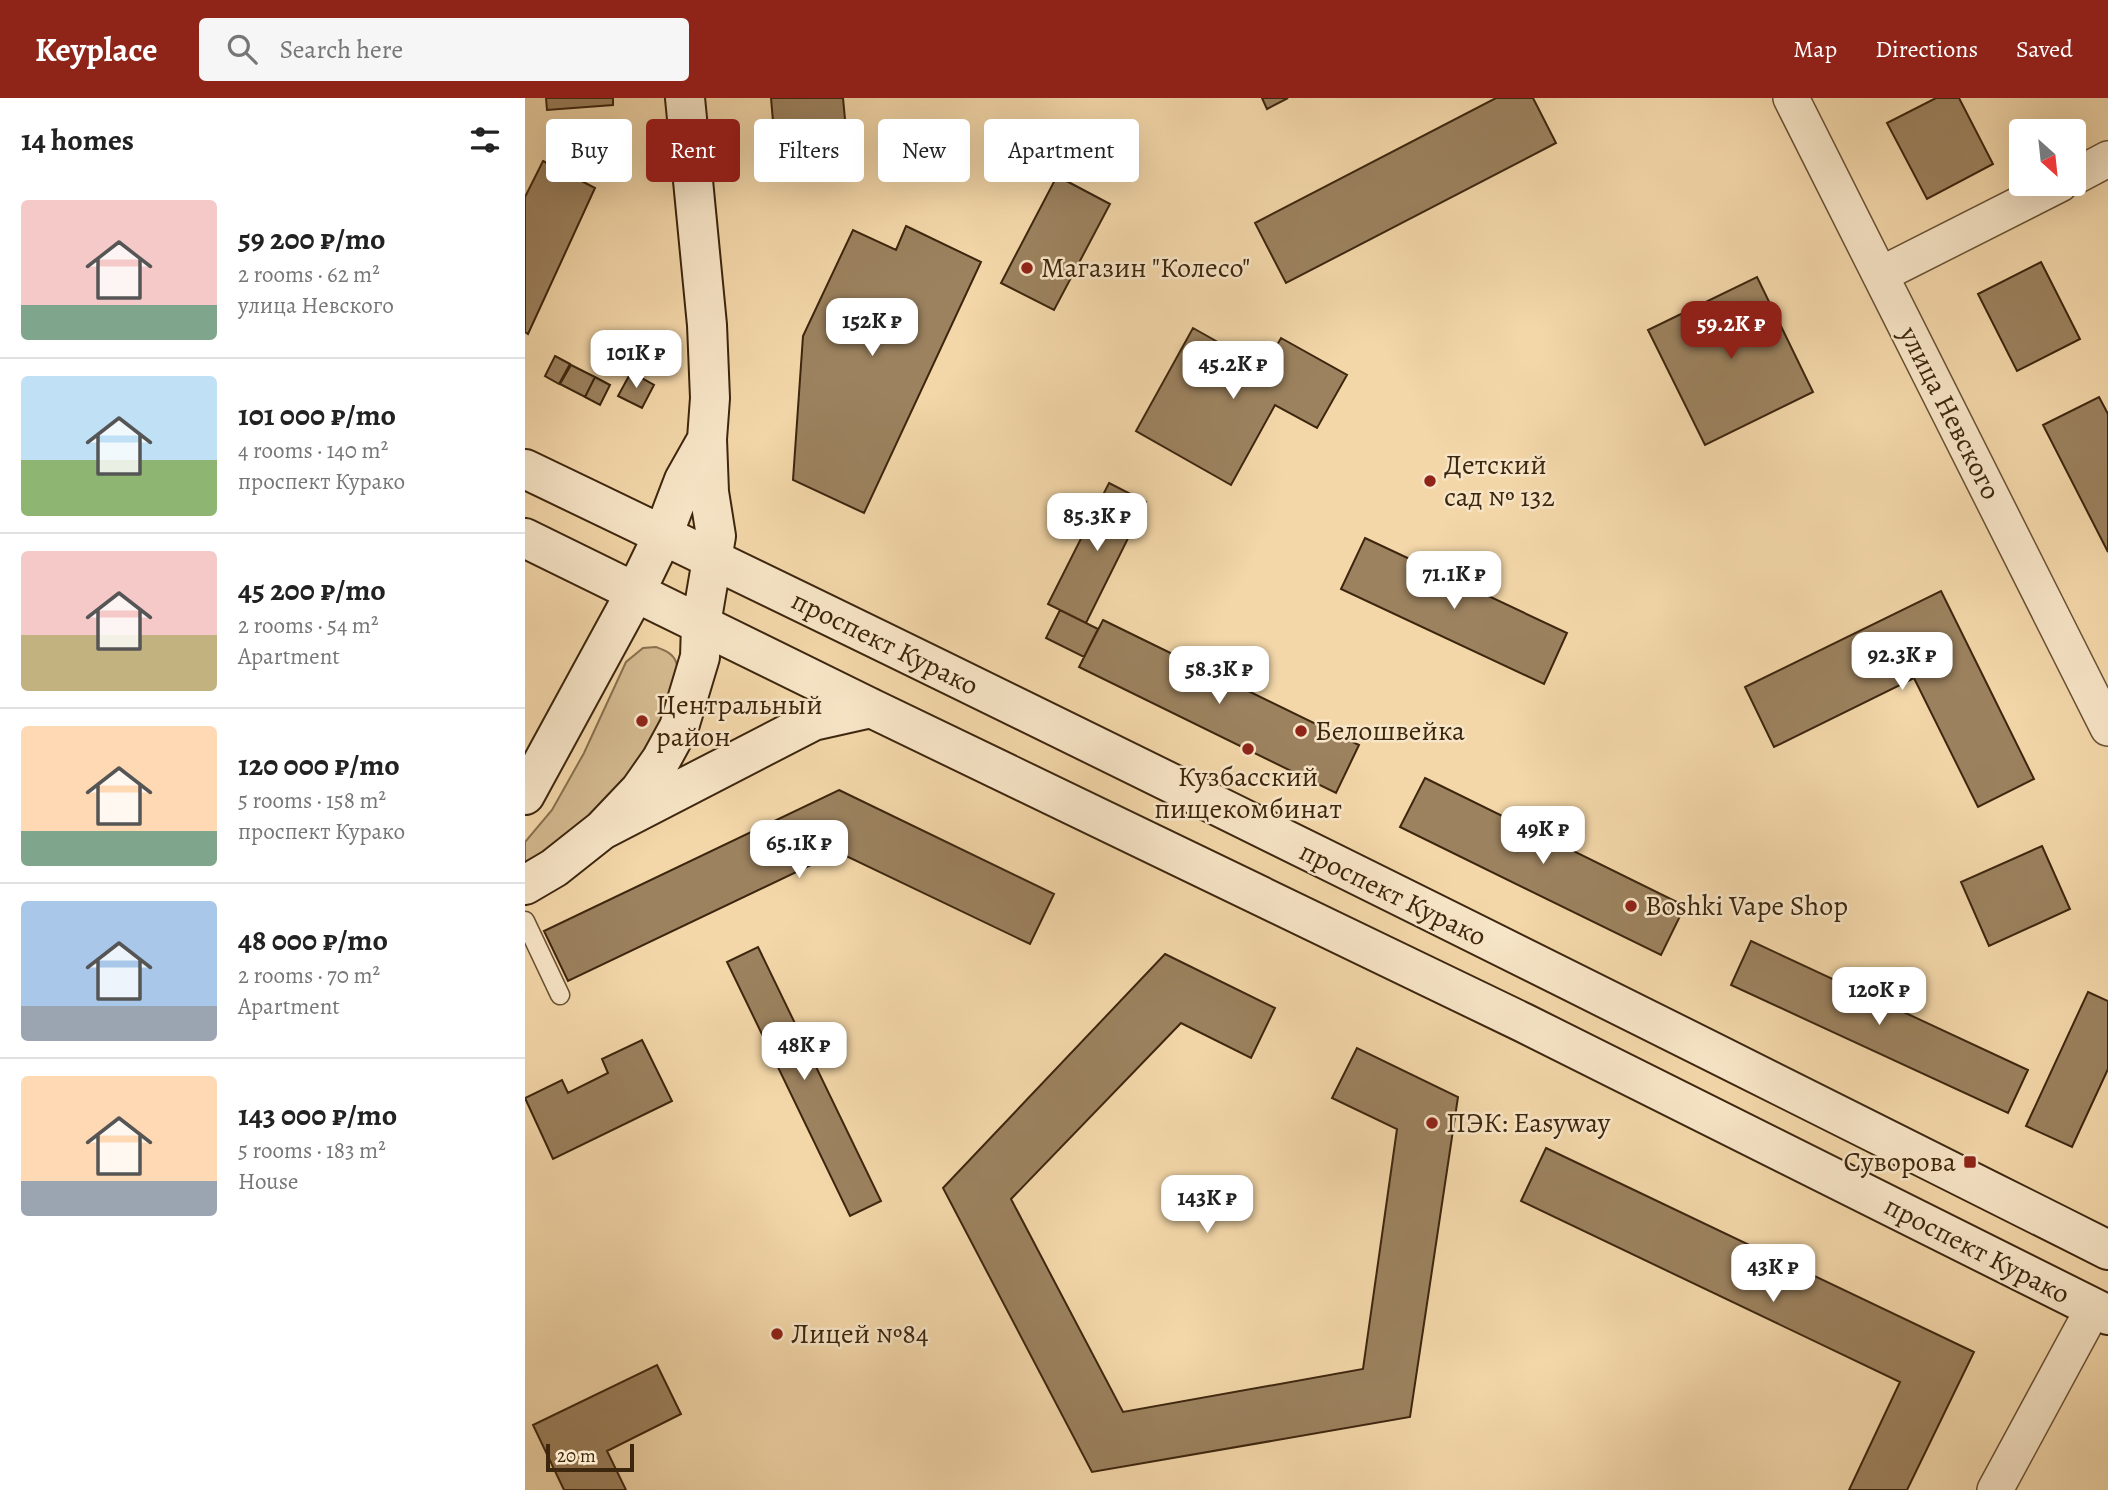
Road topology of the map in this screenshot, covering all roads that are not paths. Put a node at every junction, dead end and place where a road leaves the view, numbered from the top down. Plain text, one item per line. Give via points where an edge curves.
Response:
1 (685, 98) edge
2 (1791, 98) edge
3 (2108, 159) edge
4 (2086, 171) edge
5 (2036, 196) edge
6 (1881, 275) junction
7 (707, 439) junction
8 (525, 469) edge
9 (663, 535) junction
10 (525, 538) edge
11 (713, 558) junction
12 (635, 593) junction
13 (701, 624) junction
14 (871, 708) junction
15 (2108, 728) edge
16 (525, 795) edge
17 (602, 830) junction
18 (525, 885) edge
19 (525, 921) edge
20 (560, 995) dead end
21 (2108, 1250) edge
22 (2103, 1309) edge
23 (1995, 1490) edge

1 - 7 main road via 707,325
2 - 6 street, улица Невского
3 - 4 street
5 - 6 street
6 - 15 street, улица Невского
7 - 9 main road via 684,480
7 - 11 main road via 716,536
8 - 9 main road, проспект Курако
9 - 11 main road, проспект Курако
9 - 12 main road
10 - 12 main road, проспект Курако
11 - 13 main road
11 - 21 main road, проспект Курако
12 - 13 main road, проспект Курако
12 - 16 main road
13 - 14 main road, проспект Курако
13 - 17 main road via 700,657 679,727 640,790
14 - 17 main road via 813,721
14 - 22 main road, проспект Курако
17 - 18 main road
19 - 20 lane
22 - 23 street

